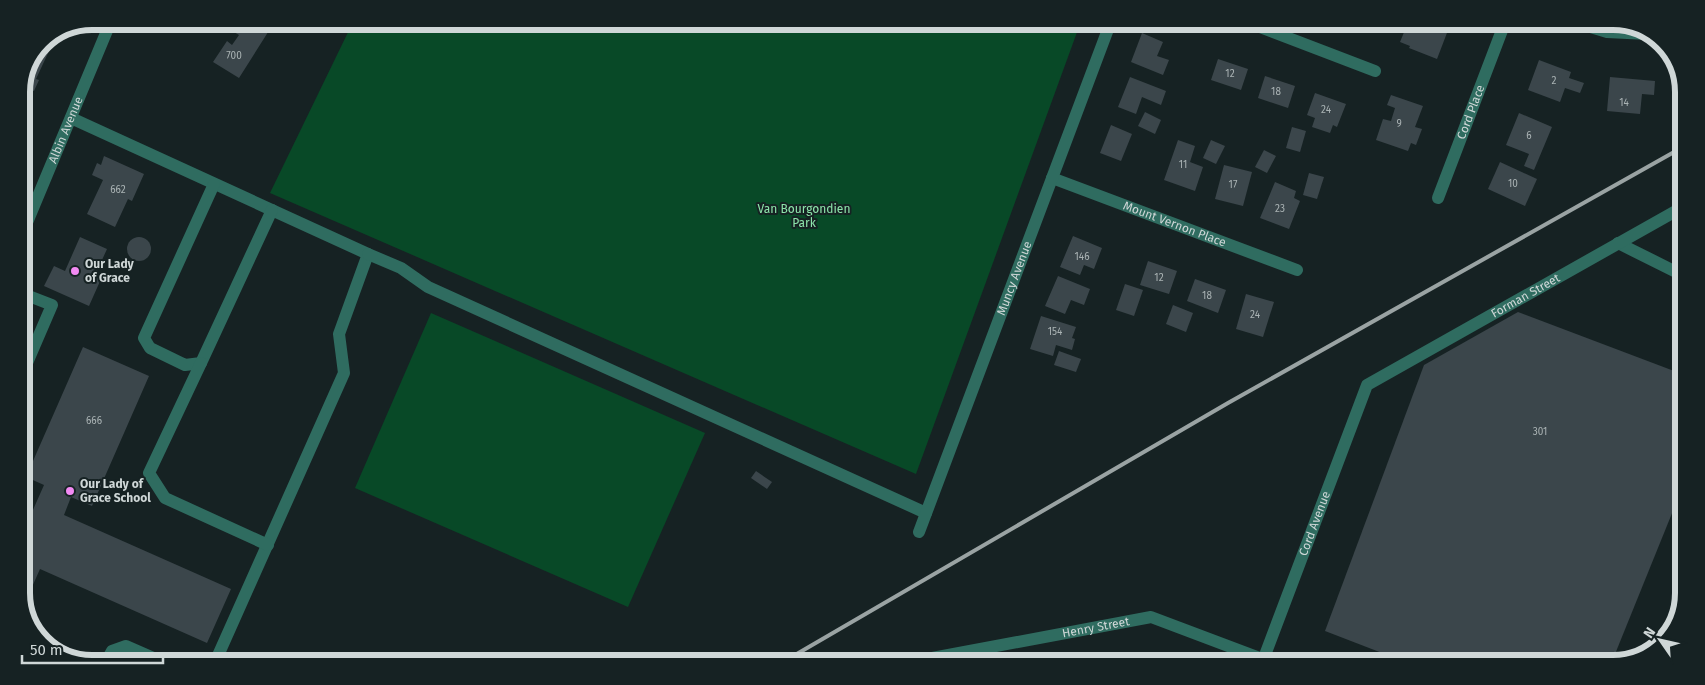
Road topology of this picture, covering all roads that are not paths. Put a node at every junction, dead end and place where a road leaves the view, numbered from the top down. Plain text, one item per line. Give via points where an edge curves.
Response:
1 (106, 30) edge
2 (1108, 30) edge
3 (1268, 30) edge
4 (1502, 30) edge
5 (1600, 30) edge
6 (1634, 33) edge
7 (1375, 71) dead end
8 (71, 118) junction
9 (1052, 178) junction
10 (214, 184) junction
11 (1438, 198) dead end
12 (272, 210) junction
13 (1675, 212) edge
14 (30, 216) edge
15 (1618, 244) junction
16 (368, 254) junction
17 (1297, 270) dead end
18 (1675, 272) edge
19 (30, 296) edge
20 (30, 356) edge
21 (201, 363) junction
22 (1367, 385) joint
23 (926, 513) junction
24 (919, 532) dead end
25 (268, 545) junction
26 (110, 655) edge
27 (147, 655) edge
28 (218, 655) edge
29 (947, 655) edge
30 (1248, 655) edge
31 (1269, 655) edge

1 - 8 street, Albin Avenue
2 - 9 street, Muncy Avenue
3 - 7 street
4 - 11 street, Cord Place
5 - 6 street
8 - 10 street
8 - 14 street, Albin Avenue
9 - 17 street, Mount Vernon Place
9 - 23 street, Muncy Avenue
10 - 12 street
10 - 21 street via 144,338 150,348 185,365
12 - 16 street
12 - 21 street
13 - 15 street, Forman Street
15 - 18 street
15 - 22 street, Forman Street
16 - 23 street via 401,268 428,288
16 - 25 street via 339,334 344,373
19 - 20 street via 52,305
21 - 25 street via 149,473 164,498
22 - 31 street, Cord Avenue
23 - 24 street, Muncy Avenue
25 - 28 street
26 - 27 street via 126,646
29 - 30 street, Henry Street via 1151,617

